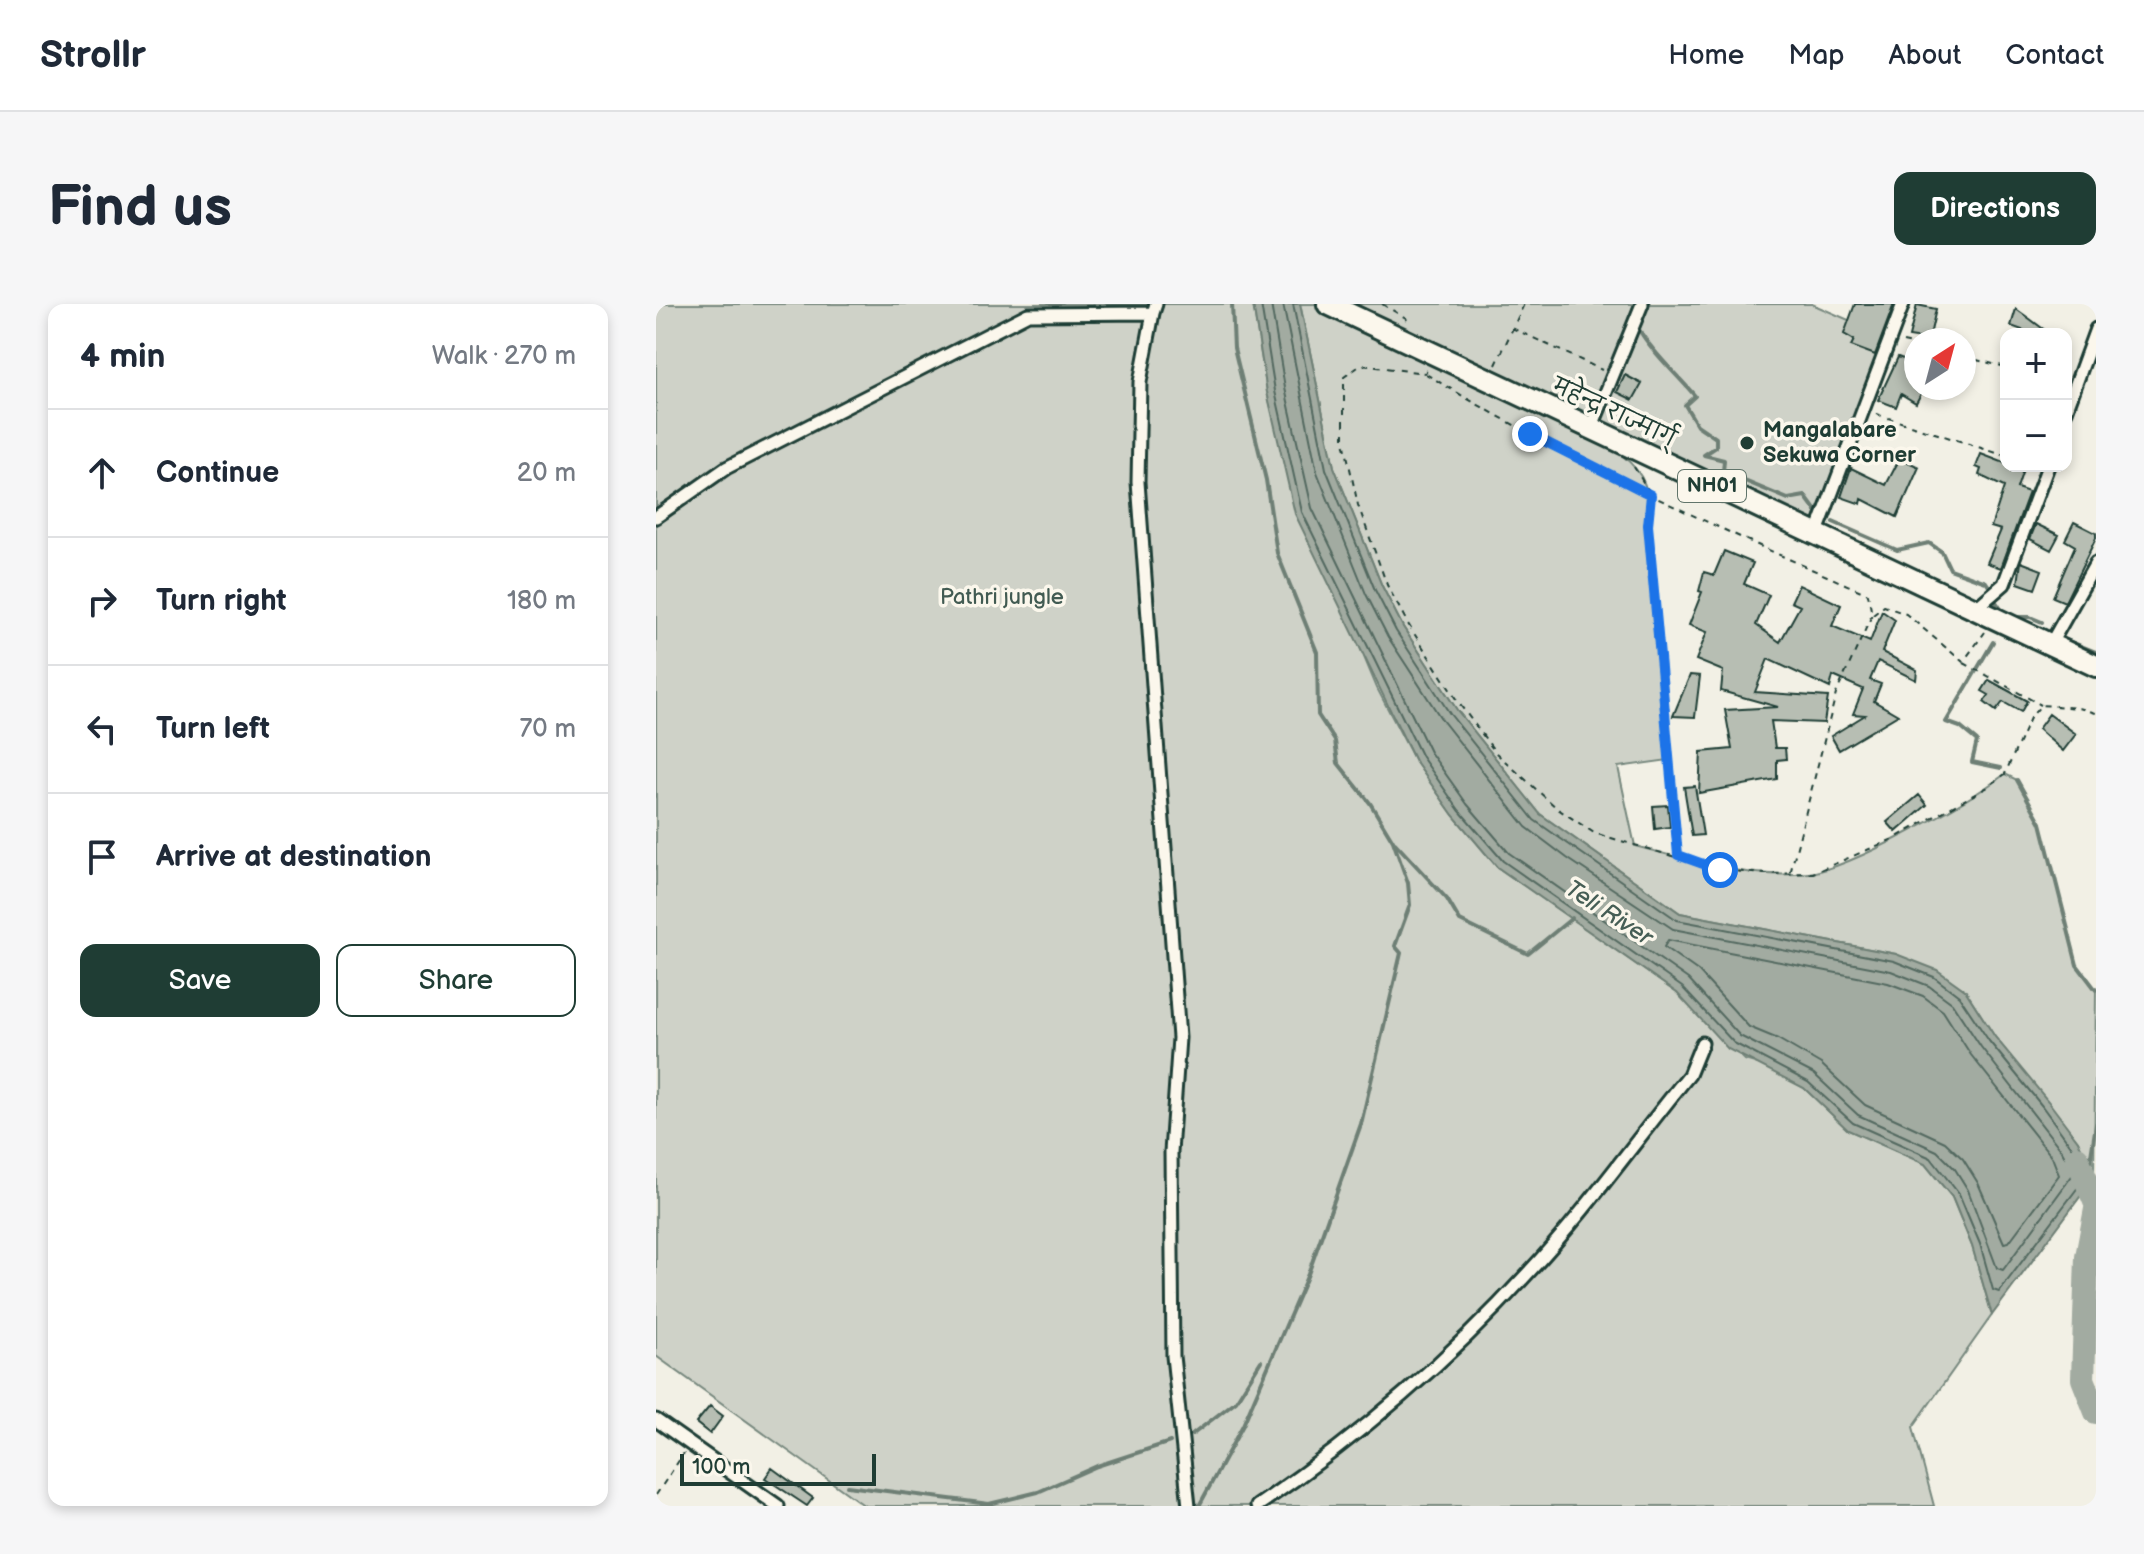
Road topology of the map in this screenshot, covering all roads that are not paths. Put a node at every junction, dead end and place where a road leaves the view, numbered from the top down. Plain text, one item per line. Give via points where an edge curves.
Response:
1 (1328, 304) edge
2 (1642, 304) edge
3 (1903, 304) edge
4 (1154, 309) edge
5 (2096, 329) edge
6 (2070, 400) edge
7 (1591, 429) junction
8 (2046, 472) edge
9 (656, 517) edge
10 (1816, 535) junction
11 (2096, 563) edge
12 (1974, 610) junction
13 (2050, 645) junction
14 (2096, 666) edge
15 (1702, 1043) dead end
16 (656, 1420) edge
17 (778, 1506) edge
18 (1189, 1506) edge
19 (1257, 1506) edge

1 - 7 highway, महेन्द्र राज्मार्ग् / NH01 via 1430,364 1490,381
2 - 7 street
3 - 10 street
4 - 9 street via 1028,314 726,468
4 - 18 street via 1140,382 1138,482 1179,1038 1171,1152 1173,1356
5 - 6 street
7 - 10 highway, महेन्द्र राज्मार्ग् / NH01
8 - 12 street via 2004,584
10 - 12 highway, महेन्द्र राज्मार्ग् / NH01
11 - 13 street
12 - 13 highway, महेन्द्र राज्मार्ग् / NH01
13 - 14 highway, महेन्द्र राज्मार्ग् / NH01
15 - 19 street via 1689,1075 1529,1273 1336,1452
16 - 17 street

